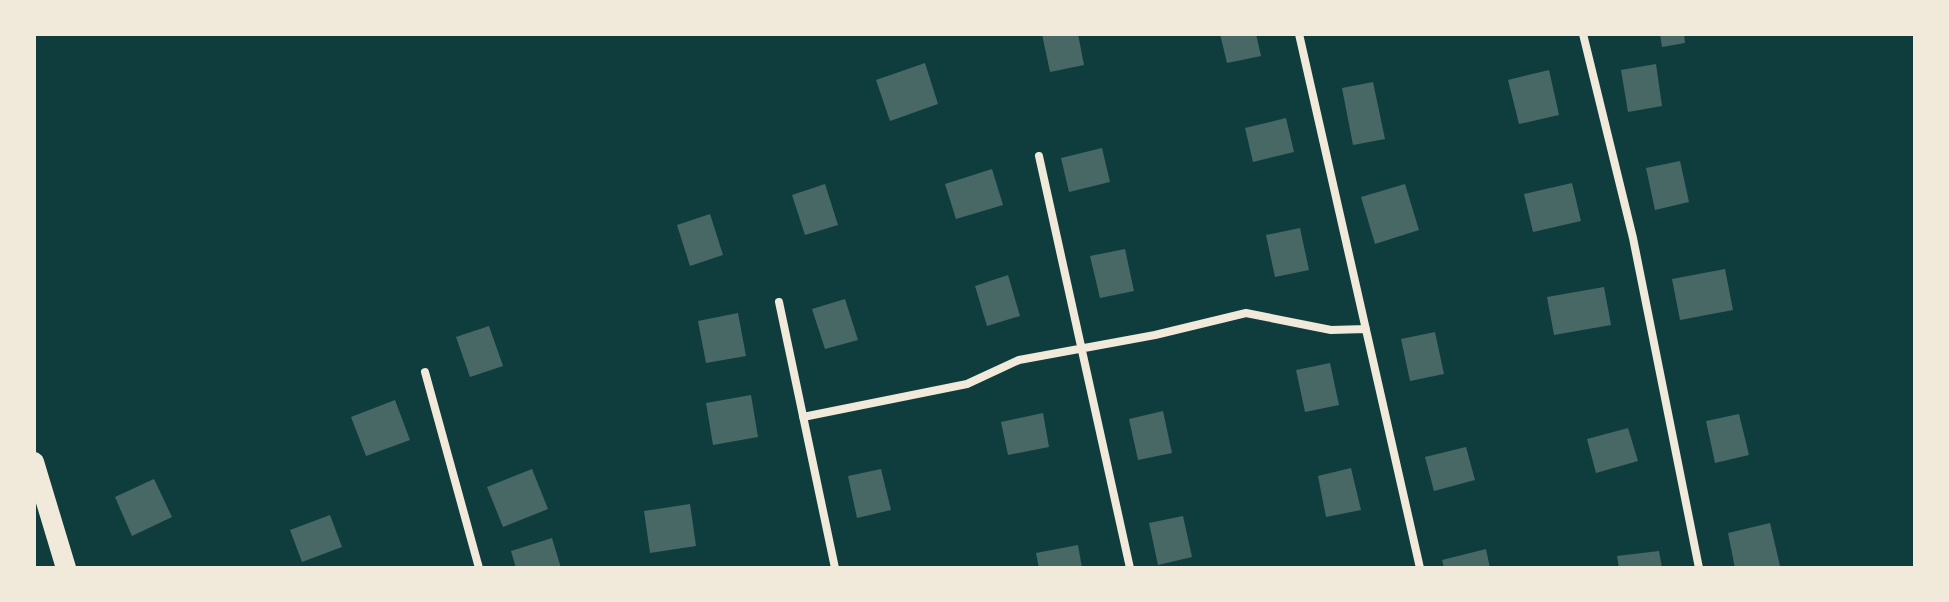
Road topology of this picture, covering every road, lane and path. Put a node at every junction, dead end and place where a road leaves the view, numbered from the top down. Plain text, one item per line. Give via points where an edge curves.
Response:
1 (1299, 34) edge
2 (1583, 34) edge
3 (1039, 156) dead end
4 (779, 302) dead end
5 (1366, 329) junction
6 (1081, 348) junction
7 (425, 372) dead end
8 (803, 417) junction
9 (34, 462) edge
10 (66, 568) edge
11 (479, 568) edge
12 (835, 568) edge
13 (1130, 568) edge
14 (1420, 568) edge
15 (1699, 568) edge

1 - 5 street
2 - 15 street via 1633,238
3 - 6 street
4 - 8 street
5 - 6 street via 1331,330 1246,313
5 - 14 street
6 - 8 street via 1019,360 967,384
6 - 13 street
7 - 11 street
8 - 12 street
9 - 10 main road

